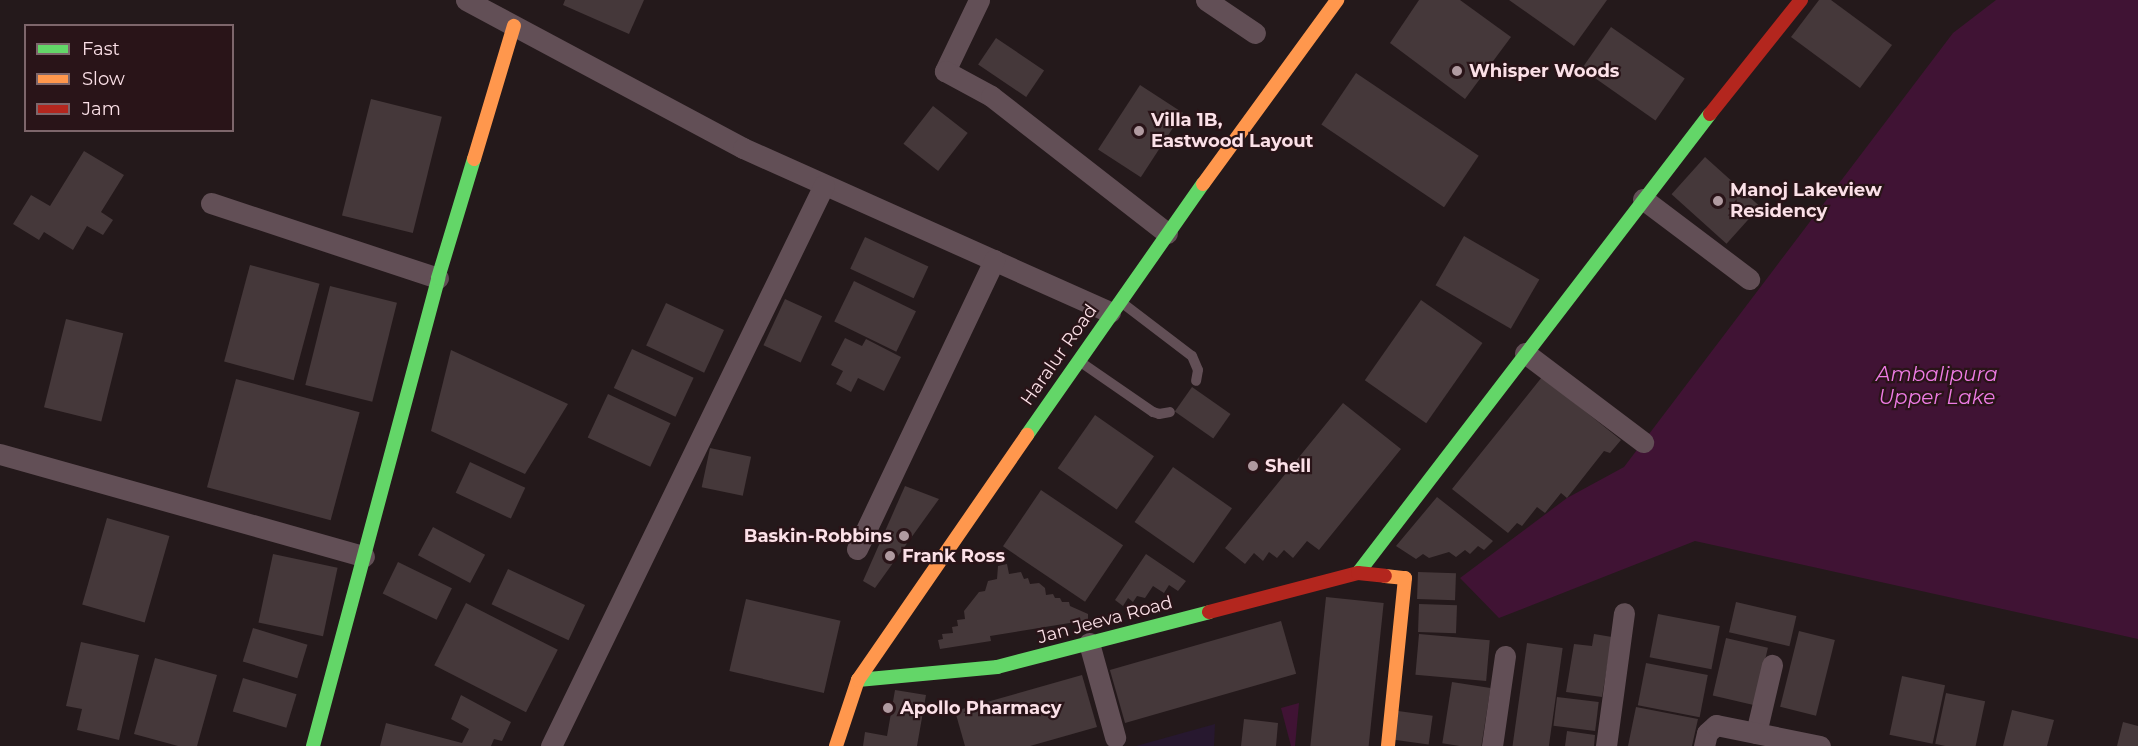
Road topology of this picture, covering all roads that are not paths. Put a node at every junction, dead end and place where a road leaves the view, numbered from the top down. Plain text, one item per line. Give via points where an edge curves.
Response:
1 (466, 0) edge
2 (979, 0) edge
3 (1206, 0) edge
4 (1337, 0) edge
5 (1801, 0) edge
6 (514, 26) junction
7 (1255, 33) dead end
8 (824, 185) junction
9 (1643, 199) junction
10 (211, 203) dead end
11 (1167, 232) junction
12 (994, 260) junction
13 (438, 278) junction
14 (1749, 279) dead end
15 (1114, 306) junction
16 (1525, 353) junction
17 (1077, 360) junction
18 (1196, 381) dead end
19 (1170, 412) dead end
20 (1642, 442) dead end
21 (0, 454) edge
22 (857, 549) dead end
23 (364, 556) junction
24 (1358, 573) junction
25 (1624, 613) dead end
26 (1089, 643) junction
27 (1505, 656) dead end
28 (1772, 665) dead end
29 (858, 680) junction
30 (1756, 733) junction
31 (1115, 737) dead end
32 (313, 746) edge
33 (551, 746) edge
34 (836, 746) edge
35 (1388, 746) edge
36 (1492, 746) edge
37 (1606, 746) edge
38 (1704, 746) edge
39 (1820, 746) edge

1 - 6 street
2 - 11 street via 945,71 991,96
3 - 7 street
4 - 11 street, Haralur Road
5 - 9 street
6 - 8 street via 744,148
6 - 13 street
8 - 12 street
8 - 33 street
9 - 14 street
9 - 16 street
10 - 13 street
11 - 15 street, Haralur Road
12 - 15 street
12 - 22 street
13 - 23 street
15 - 17 street, Haralur Road
15 - 18 lane via 1192,356 1198,370
16 - 20 street
16 - 24 street
17 - 19 lane via 1153,411
17 - 29 street, Haralur Road
21 - 23 street
23 - 32 street
24 - 26 street, Jan Jeeva Road
24 - 35 street via 1405,578
25 - 37 street
26 - 29 street, Jan Jeeva Road via 997,667
26 - 31 street
27 - 36 street
28 - 30 street
29 - 34 street, Haralur Road
30 - 38 street via 1716,725 1707,733
30 - 39 street

